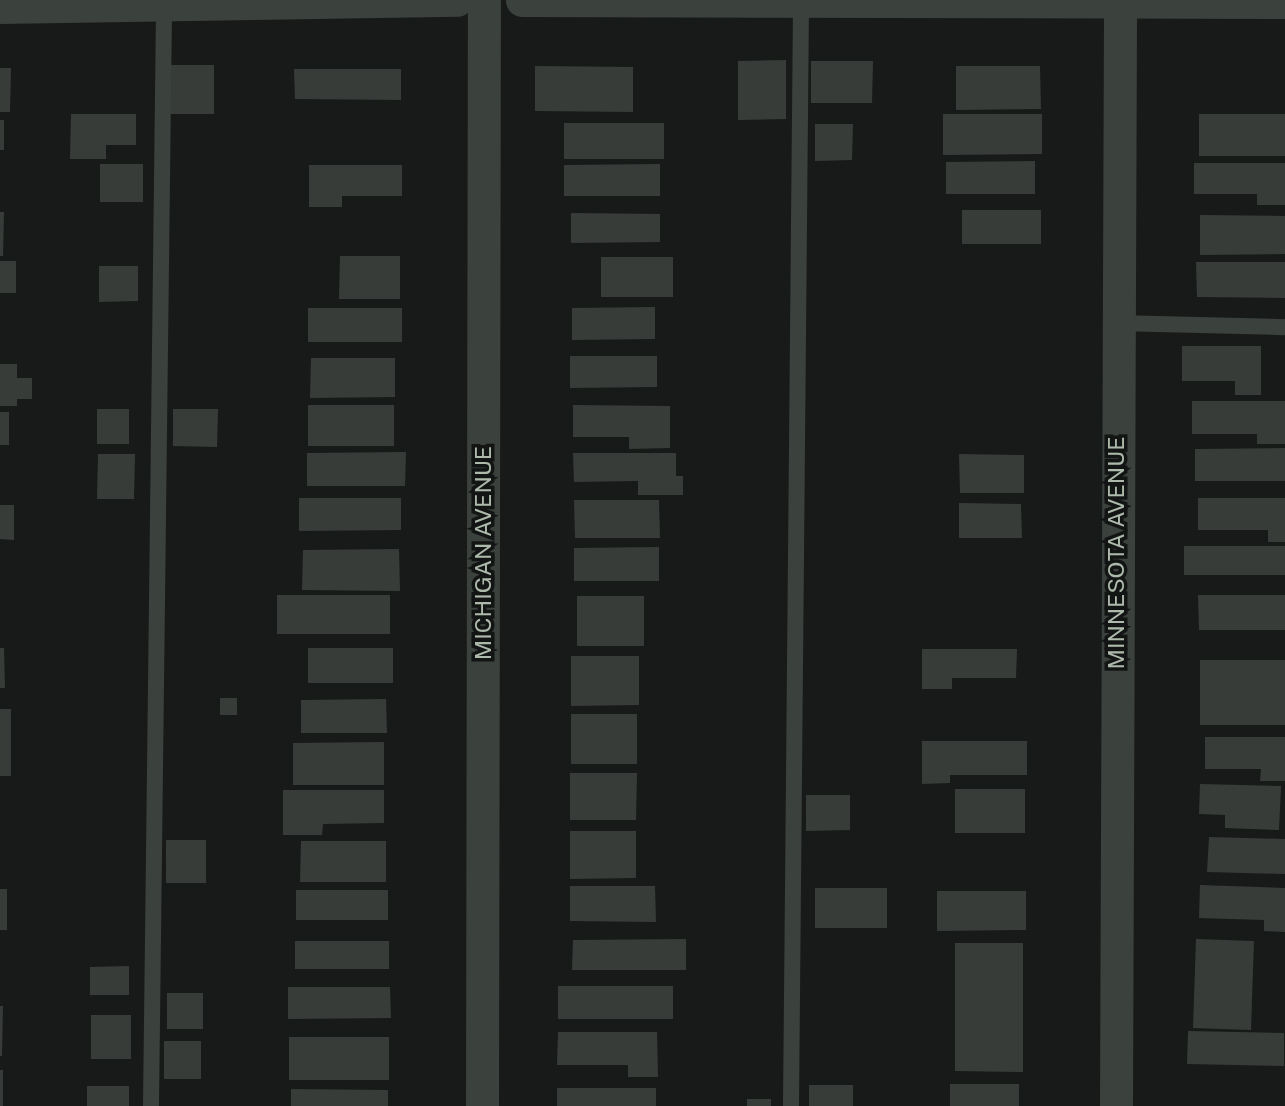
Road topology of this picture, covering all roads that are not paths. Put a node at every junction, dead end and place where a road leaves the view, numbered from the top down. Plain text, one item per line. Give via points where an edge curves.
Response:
1 (457, 0) edge
2 (484, 0) edge
3 (522, 0) edge
4 (1120, 1) edge
5 (801, 2) edge
6 (1285, 2) edge
7 (164, 3) edge
8 (0, 7) edge
9 (1116, 323) junction
10 (1285, 327) edge
11 (151, 1106) edge
12 (482, 1106) edge
13 (791, 1106) edge
14 (1116, 1106) edge

1 - 7 street
2 - 12 street, MICHIGAN AVENUE
3 - 5 street
4 - 5 street
4 - 6 street
4 - 9 street, MINNESOTA AVENUE
5 - 13 lane
7 - 8 street
7 - 11 lane
9 - 10 lane
9 - 14 street, MINNESOTA AVENUE

